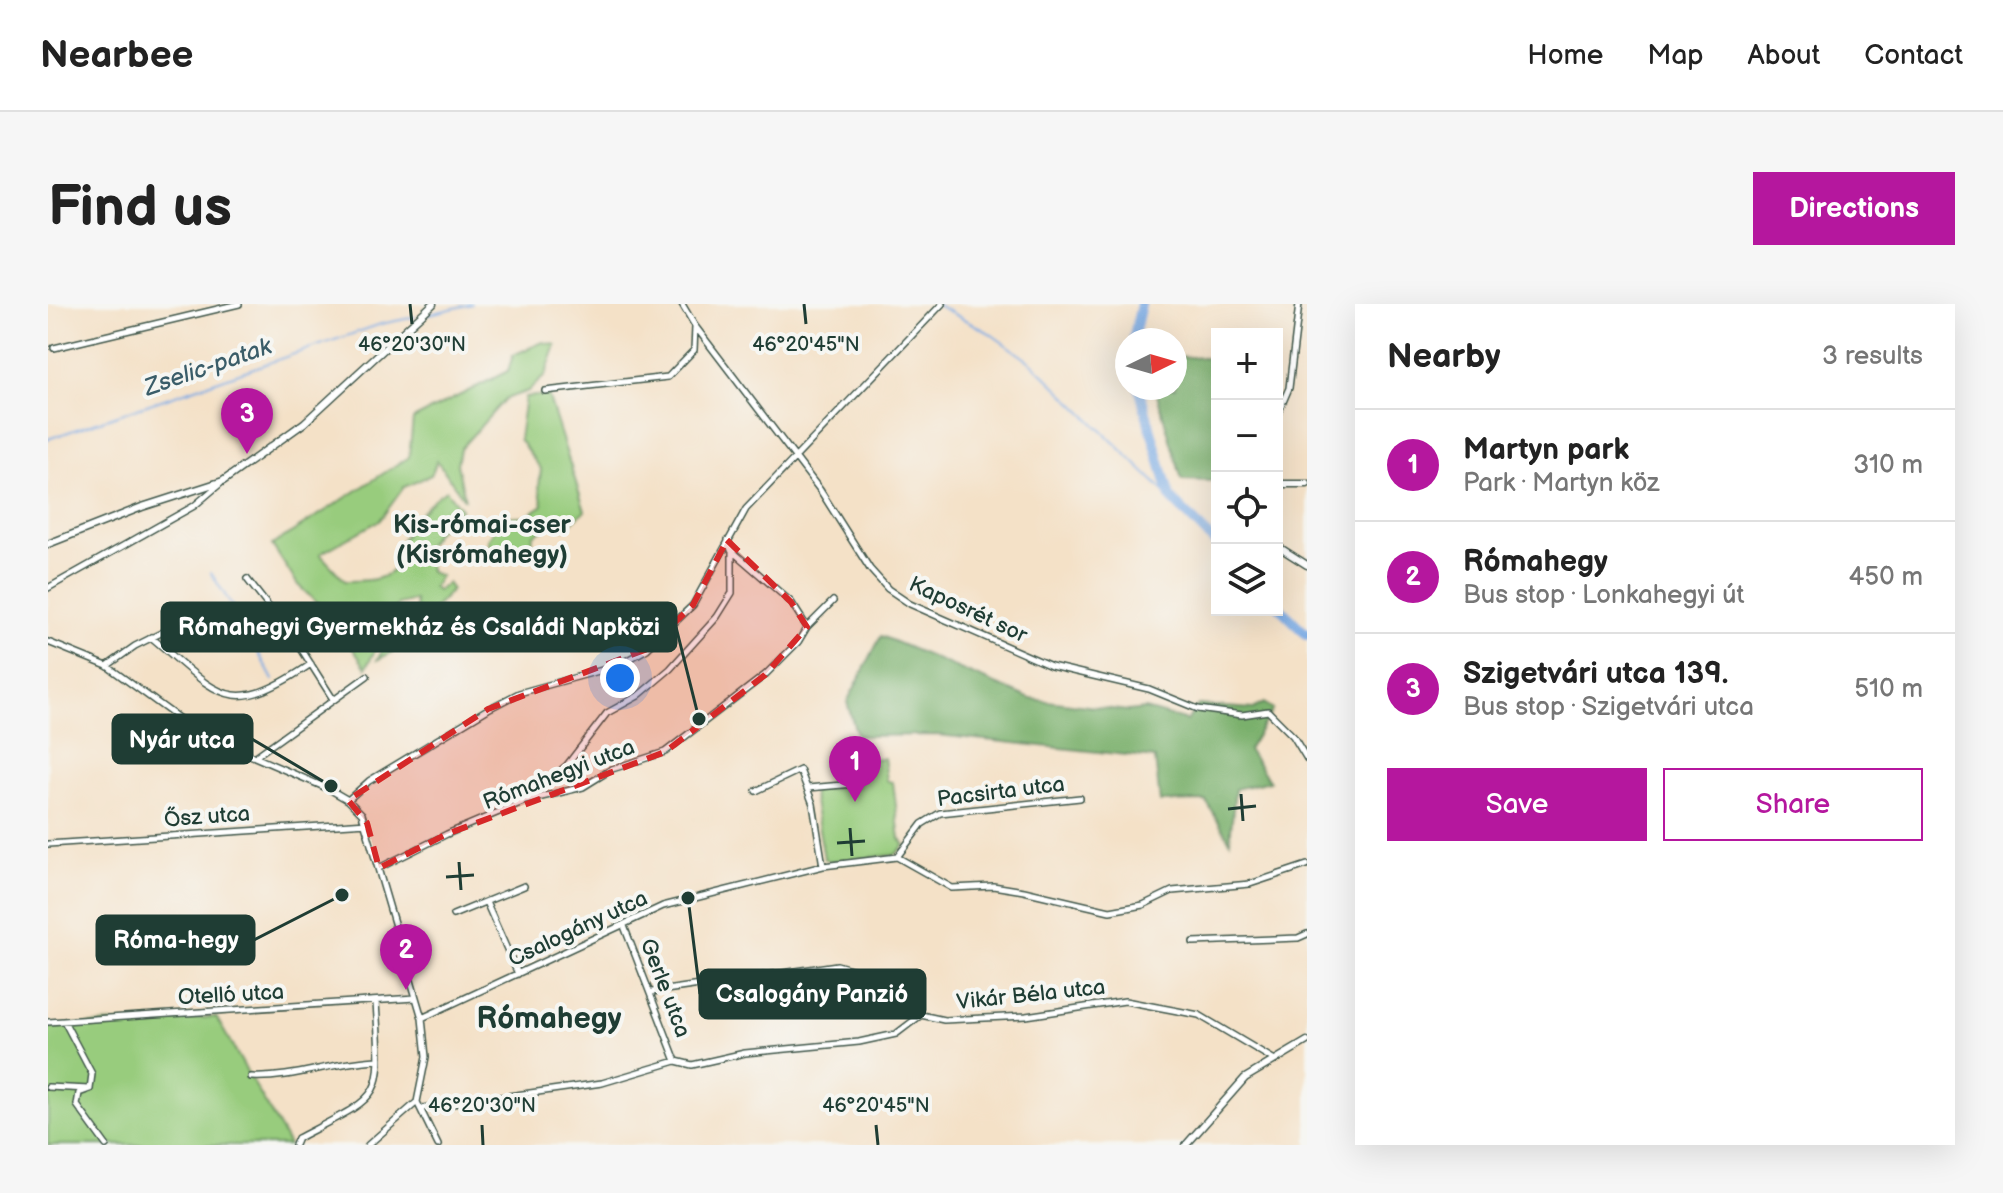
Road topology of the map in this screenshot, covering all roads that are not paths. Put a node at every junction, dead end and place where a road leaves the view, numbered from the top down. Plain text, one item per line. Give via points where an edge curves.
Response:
1 (239, 304) edge
2 (682, 304) edge
3 (1299, 304) edge
4 (941, 305) edge
5 (431, 306) edge
6 (695, 326) junction
7 (54, 348) dead end
8 (545, 391) dead end
9 (1283, 406) edge
10 (793, 458) junction
11 (223, 481) junction
12 (1283, 484) edge
13 (1307, 484) edge
14 (727, 540) junction
15 (48, 544) edge
16 (731, 550) junction
17 (1283, 550) edge
18 (1307, 565) edge
19 (247, 579) dead end
20 (48, 588) edge
21 (833, 601) dead end
22 (268, 611) junction
23 (807, 627) junction
24 (151, 637) junction
25 (48, 642) edge
26 (311, 664) junction
27 (107, 666) junction
28 (367, 676) dead end
29 (333, 699) junction
30 (256, 757) junction
31 (1307, 759) edge
32 (854, 784) dead end
33 (808, 788) junction
34 (756, 791) dead end
35 (1080, 798) dead end
36 (348, 800) junction
37 (525, 801) junction
38 (367, 823) junction
39 (48, 844) edge
40 (897, 857) junction
41 (1307, 865) edge
42 (823, 866) junction
43 (379, 868) junction
44 (524, 886) dead end
45 (486, 902) junction
46 (453, 915) dead end
47 (624, 926) junction
48 (1307, 934) edge
49 (1193, 942) dead end
50 (518, 974) junction
51 (652, 992) junction
52 (415, 998) junction
53 (376, 1002) junction
54 (921, 1015) junction
55 (422, 1018) junction
56 (64, 1021) junction
57 (48, 1022) edge
58 (1307, 1041) edge
59 (1273, 1059) junction
60 (379, 1060) junction
61 (676, 1061) junction
62 (251, 1077) dead end
63 (48, 1087) edge
64 (90, 1089) junction
65 (417, 1102) junction
66 (423, 1108) junction
67 (106, 1145) edge
68 (295, 1145) edge
69 (368, 1145) edge
70 (438, 1145) edge
71 (1186, 1145) edge

1 - 7 street
2 - 6 street, Kaposrét sor
3 - 9 street
4 - 10 street
5 - 11 street via 304,423
6 - 8 street via 694,350 668,377
6 - 10 street, Kaposrét sor
10 - 14 street via 746,509
10 - 31 street, Kaposrét sor via 870,569 910,604 1051,666 1149,689 1198,709 1234,715 1268,711
11 - 15 street
11 - 20 street via 194,506
12 - 13 street
14 - 16 street
14 - 36 street via 693,605 647,649 617,666 519,693 369,781
16 - 23 street via 791,602
16 - 37 street via 732,593 717,617 670,669 607,713 567,765
17 - 18 street
19 - 22 street
21 - 23 street, Rómahegyi utca
22 - 24 street via 234,627 180,629
22 - 26 street
23 - 37 street, Rómahegyi utca via 765,675 665,752 626,763 583,787
24 - 26 street via 207,684 233,696 273,690
24 - 27 street
25 - 27 street
26 - 29 street
27 - 30 street via 181,723
28 - 29 street
29 - 30 street
30 - 36 street
32 - 33 street
33 - 34 street via 800,770
33 - 42 street
35 - 40 street, Pacsirta utca via 940,813 922,824
36 - 38 street
37 - 43 street, Rómahegyi utca
38 - 39 street, Ősz utca
38 - 43 street
40 - 41 street via 952,888 993,886 1110,911 1143,905 1172,891 1250,884
40 - 42 street, Csalogány utca
42 - 47 street, Csalogány utca via 663,906
43 - 52 street
44 - 45 street
45 - 46 street
45 - 50 street
47 - 50 street, Csalogány utca
47 - 51 street, Gerle utca
48 - 49 street
50 - 55 street, Csalogány utca
51 - 54 street via 837,965 865,973
51 - 61 street, Gerle utca
52 - 53 street, Otelló utca
52 - 55 street
53 - 56 street, Otelló utca
53 - 60 street
54 - 59 street, Vikár Béla utca via 944,1020 1026,1016 1125,1001 1199,1015
54 - 61 street via 896,1034 859,1042 745,1053 692,1065
55 - 65 street via 426,1057
56 - 57 street, Otelló utca
56 - 64 street via 92,1074
58 - 59 street
59 - 71 street via 1245,1078
60 - 62 street
60 - 68 street via 378,1082 368,1099 298,1138
61 - 66 street via 602,1083
63 - 64 street
64 - 67 street via 79,1093 77,1105
65 - 66 street
65 - 69 street
66 - 70 street

